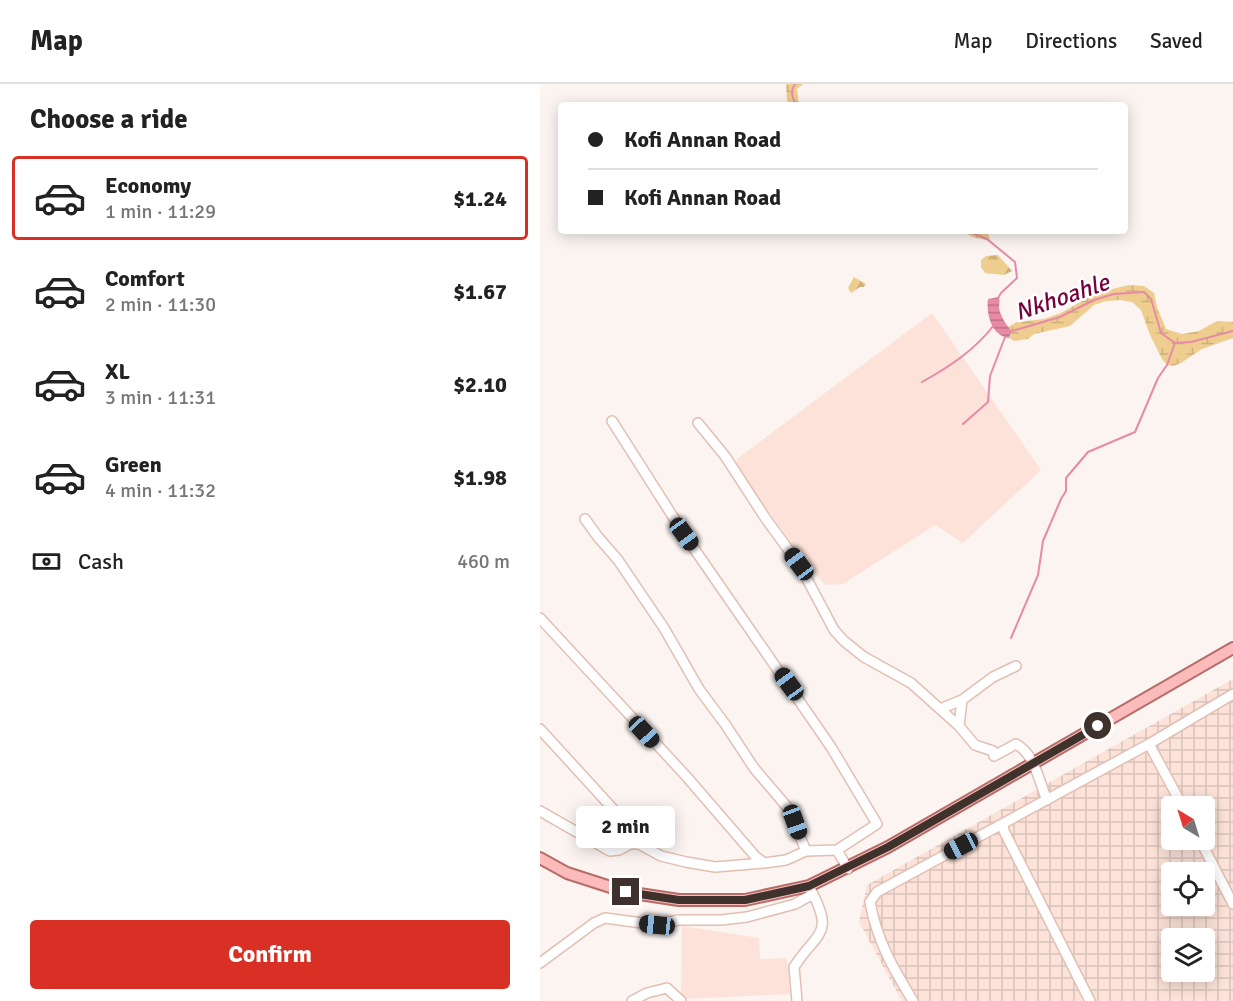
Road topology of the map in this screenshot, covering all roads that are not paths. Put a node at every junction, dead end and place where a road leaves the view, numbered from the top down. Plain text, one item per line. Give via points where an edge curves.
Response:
1 (612, 421) dead end
2 (698, 423) dead end
3 (585, 519) dead end
4 (540, 618) edge
5 (1233, 648) edge
6 (1016, 666) dead end
7 (1233, 694) edge
8 (962, 699) junction
9 (940, 709) junction
10 (959, 726) junction
11 (540, 729) edge
12 (1149, 744) junction
13 (1033, 764) junction
14 (1177, 796) edge
15 (1047, 800) junction
16 (540, 811) edge
17 (1003, 824) junction
18 (639, 844) junction
19 (837, 850) junction
20 (1205, 850) edge
21 (806, 851) junction
22 (540, 858) edge
23 (764, 863) junction
24 (848, 869) junction
25 (811, 890) junction
26 (1233, 904) edge
27 (540, 963) edge
28 (796, 999) edge
29 (632, 1001) edge
30 (681, 1001) edge
31 (786, 1001) edge
32 (913, 1001) edge
33 (1090, 1001) edge

1 - 19 street via 684,534 831,747 877,824
2 - 9 street via 799,564 834,630 864,657 911,682
3 - 21 street via 618,560 754,768 788,808
4 - 23 street
5 - 13 main road
6 - 8 street
7 - 12 street
8 - 9 street
8 - 10 street
9 - 10 street
10 - 13 street via 975,745 993,751 994,756 1016,744
11 - 18 street via 635,832
12 - 14 street
12 - 15 street
13 - 15 street
13 - 24 main road
15 - 17 street
16 - 18 street via 610,851
17 - 32 street via 877,892 870,902 874,928
17 - 33 street
18 - 23 street via 661,856 715,867
19 - 21 street
19 - 24 street
20 - 26 street
21 - 23 street via 786,860
22 - 25 main road via 567,873 616,889 679,900 745,900
24 - 25 main road
25 - 27 street via 795,904 728,920 678,920 657,925 605,918
25 - 28 street via 823,923 814,943 794,968
28 - 31 street
29 - 30 street via 667,988

